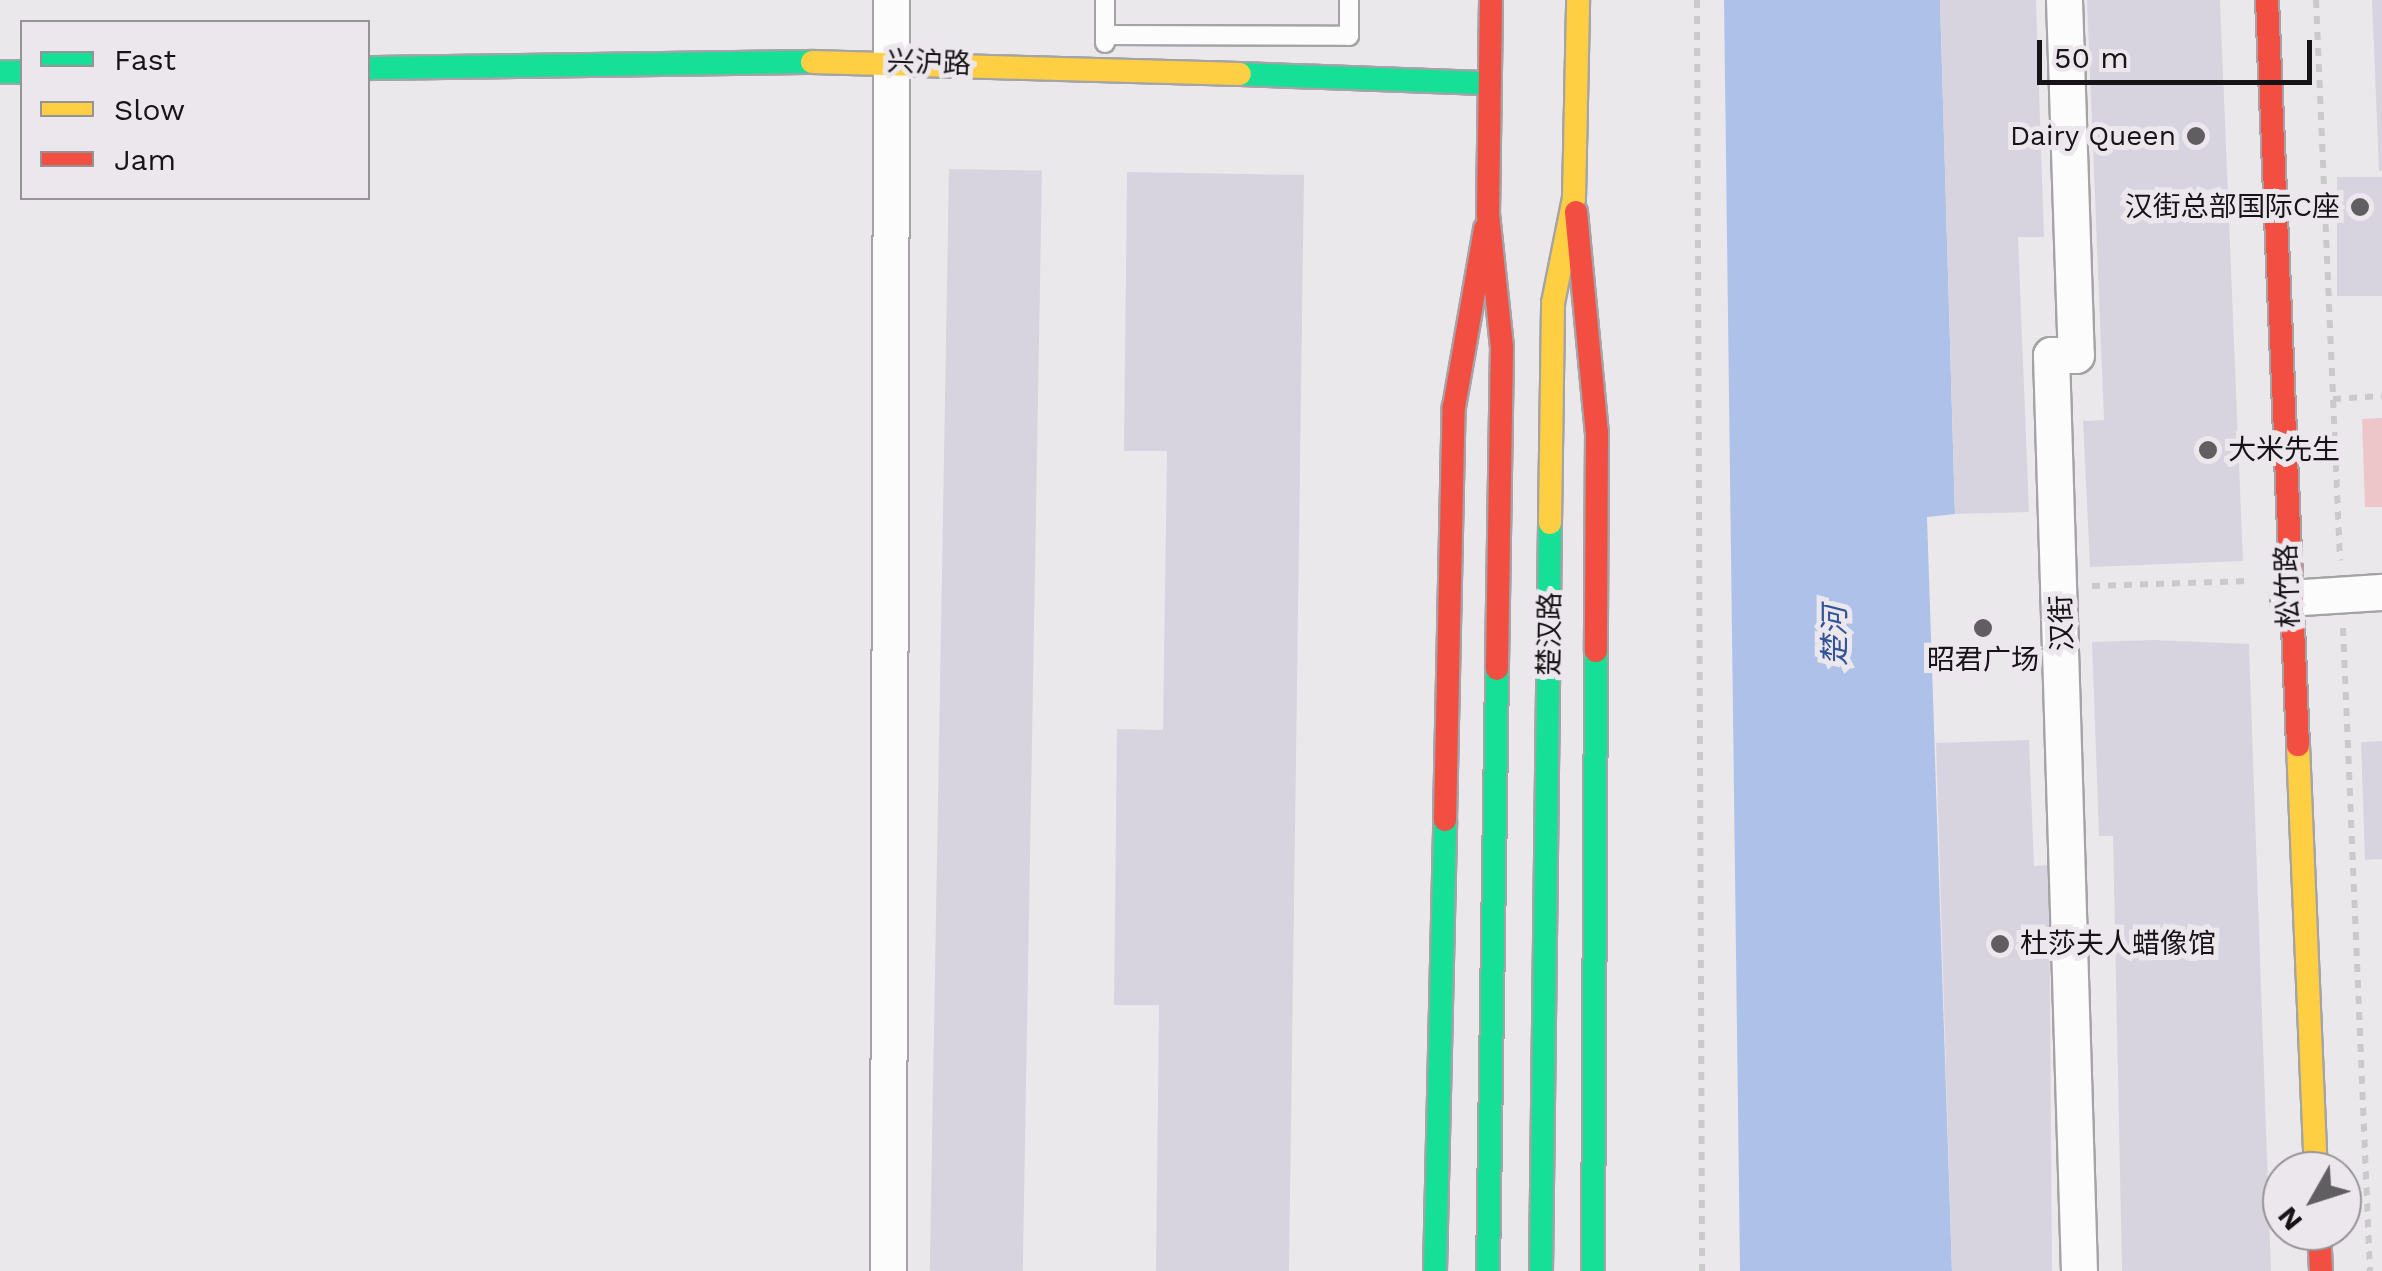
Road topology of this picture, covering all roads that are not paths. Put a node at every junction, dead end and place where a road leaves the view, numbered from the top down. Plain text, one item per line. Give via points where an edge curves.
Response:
1 (891, 0) edge
2 (1105, 0) edge
3 (1349, 0) edge
4 (1491, 0) edge
5 (1578, 0) edge
6 (2064, 0) edge
7 (2267, 0) edge
8 (1105, 35) junction
9 (890, 61) junction
10 (370, 68) edge
11 (1105, 69) junction
12 (1490, 82) junction
13 (1574, 198) junction
14 (1488, 214) junction
15 (2382, 592) edge
16 (2288, 598) junction
17 (2315, 1151) edge
18 (888, 1271) edge
19 (1435, 1271) edge
20 (1488, 1271) edge
21 (1541, 1271) edge
22 (1593, 1271) edge
23 (2080, 1271) edge

1 - 9 street
2 - 8 lane
3 - 8 lane via 1349,36
4 - 12 main road, 楚汉路
5 - 13 main road, 楚汉路
6 - 23 street, 汉街 via 2076,354 2051,355 2076,587
7 - 16 main road, 松竹路
8 - 11 lane
9 - 10 main road, 兴沪路
9 - 11 main road, 兴沪路
9 - 18 street
11 - 12 main road, 兴沪路
12 - 14 main road, 楚汉路
13 - 21 main road, 楚汉路 via 1553,303
13 - 22 main road via 1597,433
14 - 19 main road via 1454,407
14 - 20 main road, 楚汉路 via 1502,347
15 - 16 street
16 - 17 main road, 松竹路

